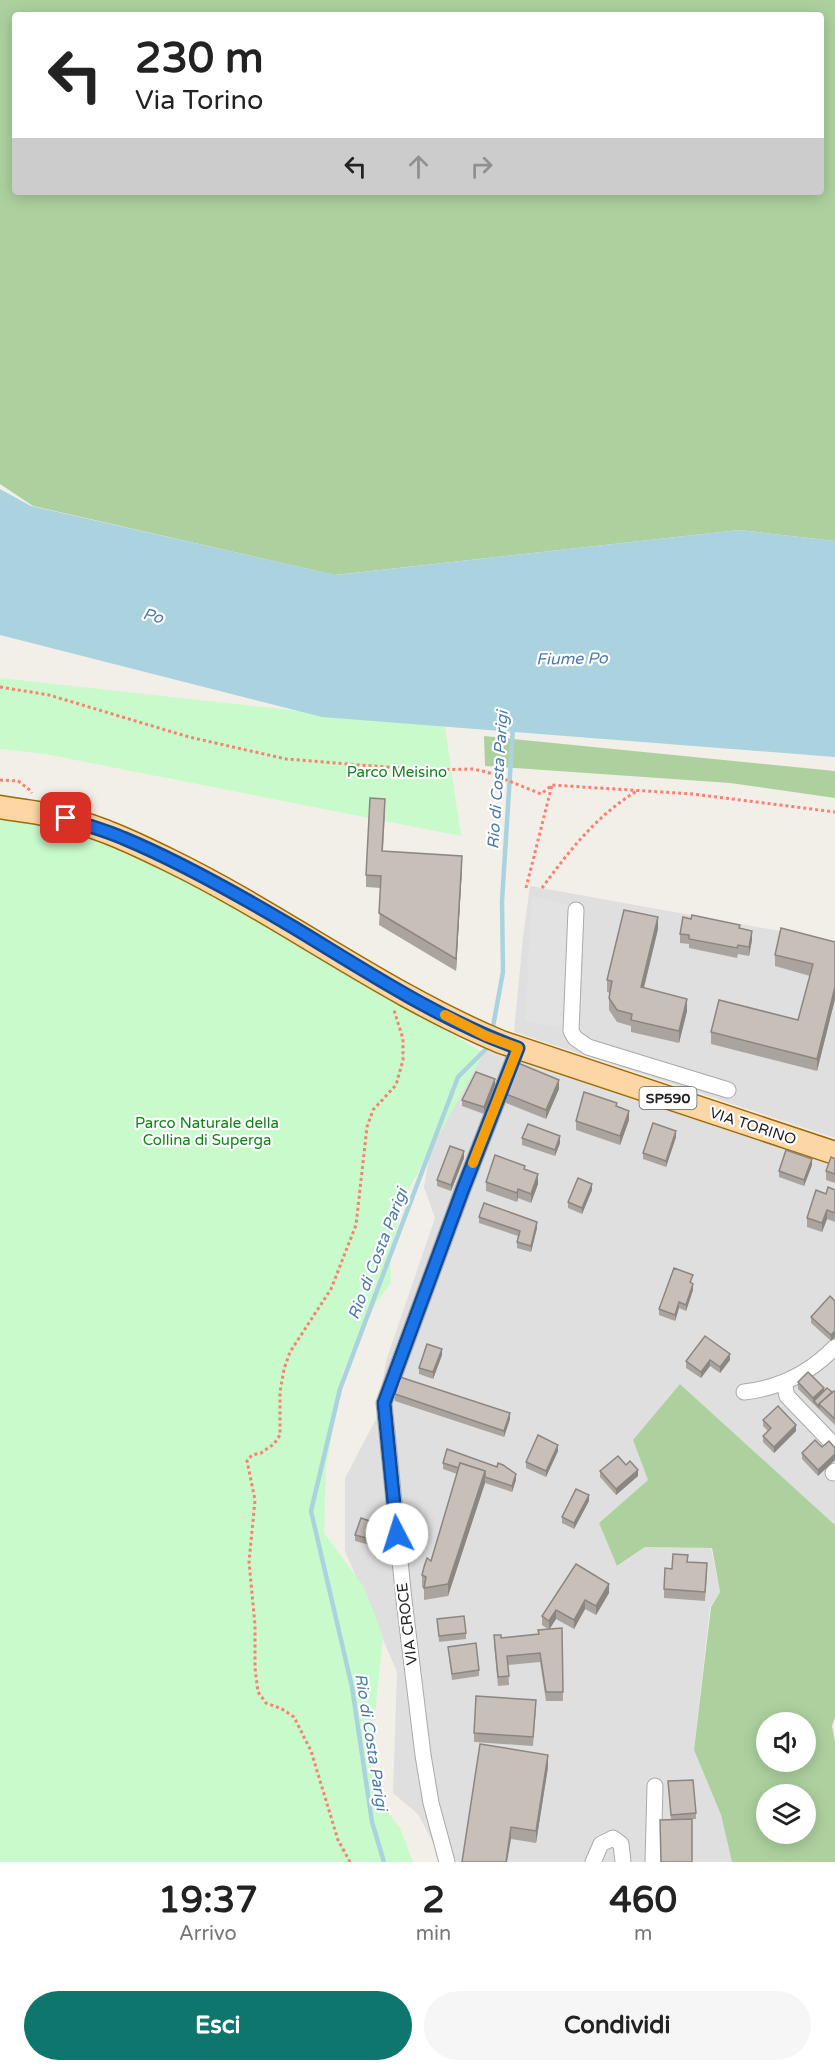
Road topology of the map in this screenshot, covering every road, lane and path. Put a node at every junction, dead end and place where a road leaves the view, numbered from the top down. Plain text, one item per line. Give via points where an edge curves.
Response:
1 (0, 687) edge
2 (552, 785) junction
3 (638, 790) junction
4 (0, 807) edge
5 (835, 812) edge
6 (526, 888) dead end
7 (542, 888) dead end
8 (576, 910) dead end
9 (393, 988) junction
10 (502, 1042) junction
11 (673, 1074) junction
12 (728, 1090) dead end
13 (666, 1097) junction
14 (835, 1153) edge
15 (835, 1347) edge
16 (784, 1383) junction
17 (744, 1392) dead end
18 (835, 1446) edge
19 (655, 1786) dead end
20 (350, 1862) edge
21 (447, 1862) edge
22 (593, 1862) edge
23 (623, 1862) edge
24 (653, 1862) edge

1 - 2 path via 49,695 189,737 286,759 423,770 473,769 541,795
2 - 3 path
2 - 6 path
3 - 5 path
3 - 7 path via 616,804 572,846
4 - 9 main road, SP590 via 66,818 122,838 200,875
8 - 11 street via 569,994 571,1031 575,1038 588,1047
9 - 10 main road, SP590
9 - 20 path via 403,1060 396,1085 373,1110 368,1127 356,1226 331,1289 290,1352 280,1392 280,1435 274,1444 248,1461 255,1500 249,1562 258,1692 266,1703 294,1717 311,1751 338,1840
10 - 13 main road, VIA TORINO / SP590
10 - 21 street, VIA CROCE via 463,1189 384,1403 423,1755
11 - 12 street
11 - 13 street
13 - 14 main road, VIA TORINO / SP590
15 - 16 street
16 - 17 street
16 - 18 street via 787,1396
19 - 24 street
22 - 23 street via 602,1844 614,1838 621,1844

